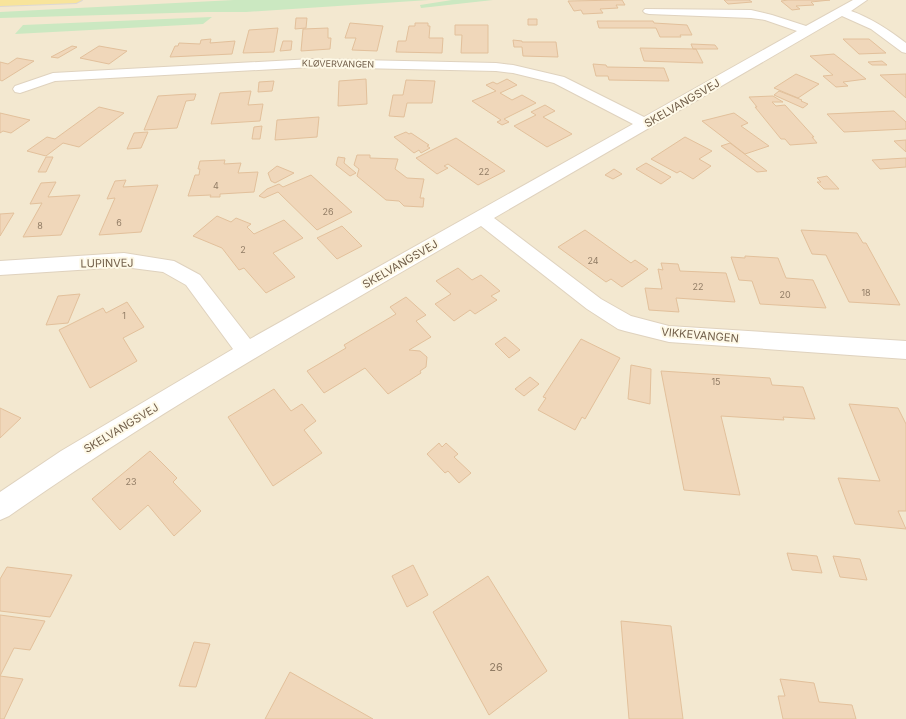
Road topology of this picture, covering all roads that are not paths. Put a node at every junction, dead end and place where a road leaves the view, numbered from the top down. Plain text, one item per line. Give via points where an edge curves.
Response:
1 (76, 0) edge
2 (861, 0) edge
3 (0, 3) edge
4 (649, 11) dead end
5 (841, 11) junction
6 (806, 31) junction
7 (906, 49) edge
8 (20, 89) dead end
9 (645, 124) junction
10 (482, 218) junction
11 (0, 268) edge
12 (906, 350) edge
13 (247, 351) junction
14 (0, 507) edge

1 - 3 main road
2 - 5 street, SKELVANGSVEJ
4 - 6 street via 751,14 768,17
5 - 6 street, SKELVANGSVEJ
5 - 7 street via 877,26
6 - 9 street, SKELVANGSVEJ
8 - 9 street, KLØVERVANGEN via 53,77 312,63 496,67 513,68 559,80
9 - 10 street, SKELVANGSVEJ
10 - 12 street, VIKKEVANGEN via 594,304 625,323 669,334
10 - 13 street, SKELVANGSVEJ
11 - 13 street, LUPINVEJ via 124,260 167,266 193,280
13 - 14 street, SKELVANGSVEJ via 70,459

